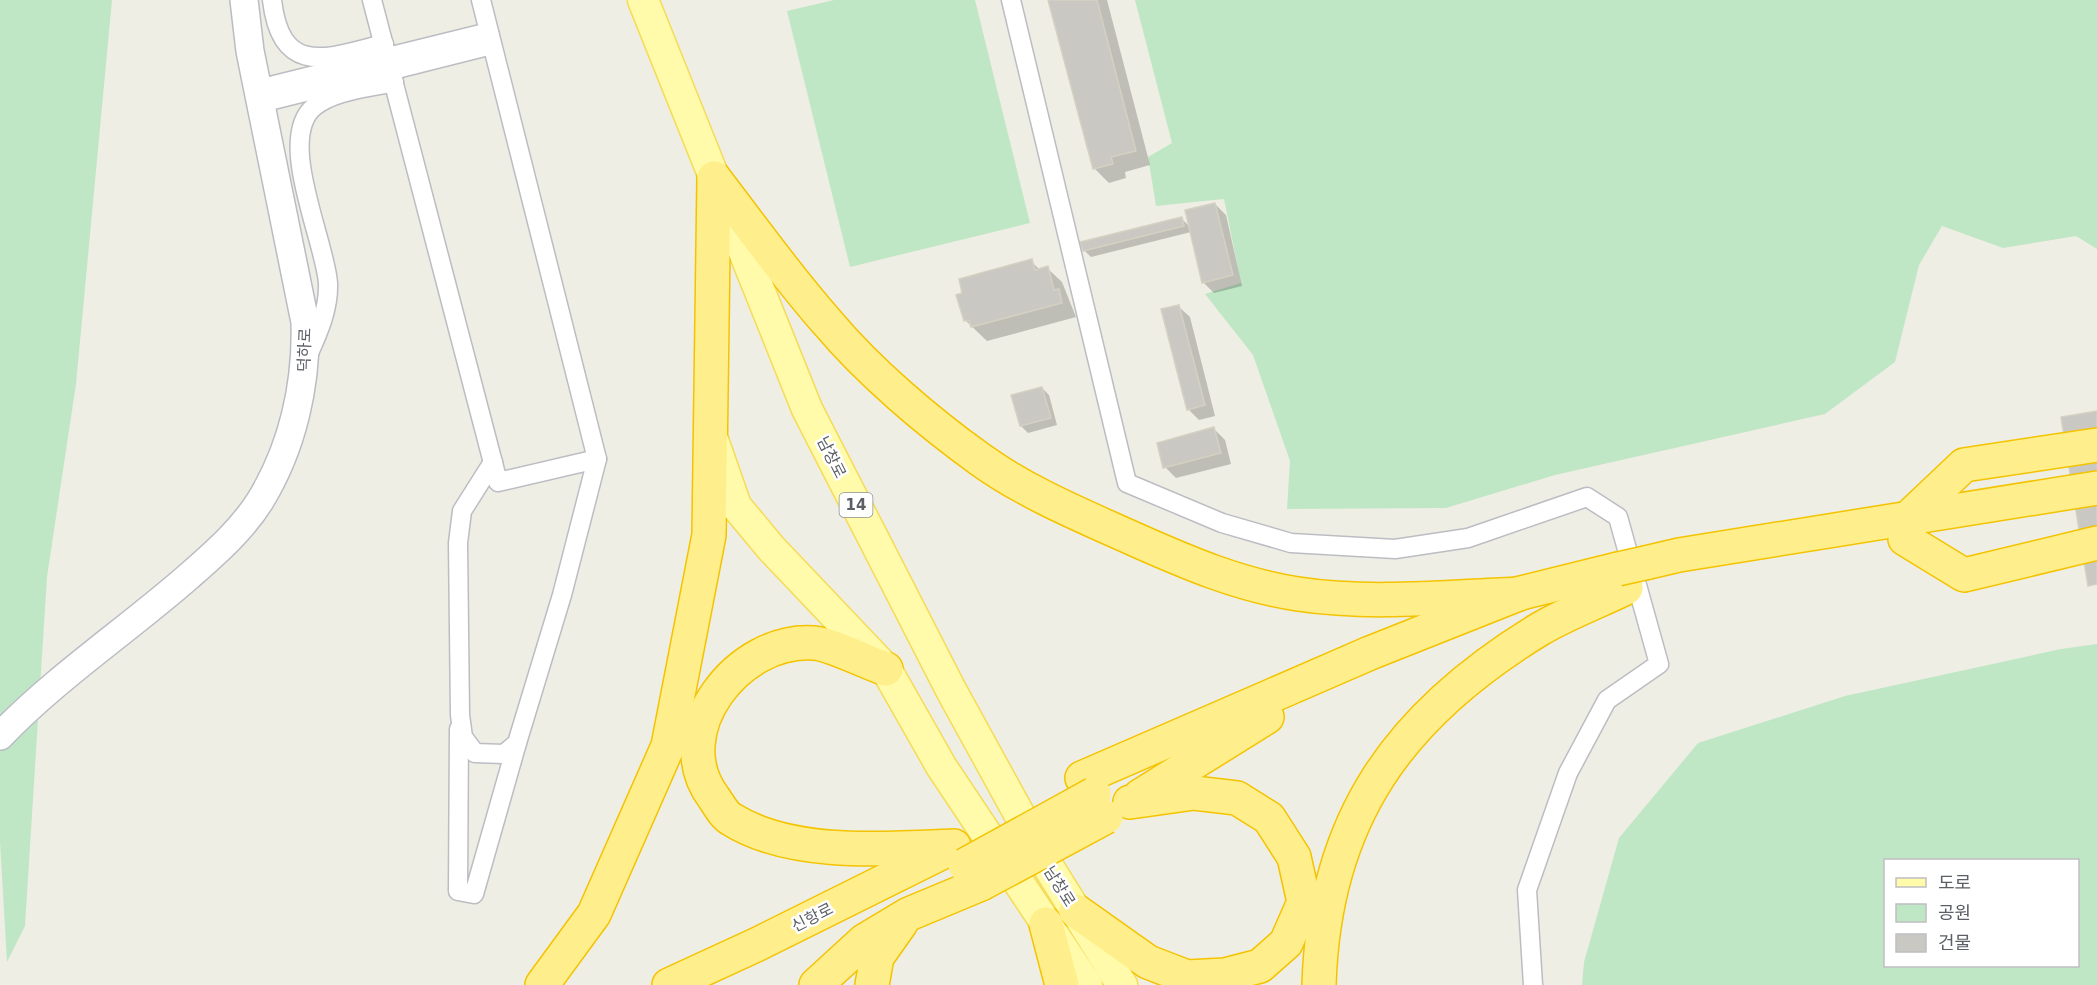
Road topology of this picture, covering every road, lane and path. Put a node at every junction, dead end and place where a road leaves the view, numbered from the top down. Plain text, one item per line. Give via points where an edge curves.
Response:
1 (244, 0) edge
2 (272, 0) edge
3 (372, 0) edge
4 (482, 0) edge
5 (643, 0) edge
6 (1011, 0) edge
7 (491, 38) junction
8 (389, 63) junction
9 (259, 96) junction
10 (714, 178) junction
11 (306, 357) junction
12 (711, 435) junction
13 (2097, 445) edge
14 (597, 459) junction
15 (493, 462) junction
16 (2097, 488) edge
17 (2097, 508) edge
18 (1906, 529) junction
19 (2097, 543) edge
20 (1633, 578) junction
21 (1519, 594) junction
22 (886, 669) junction
23 (460, 715) junction
24 (0, 736) edge
25 (517, 743) junction
26 (1103, 798) junction
27 (966, 865) junction
28 (1076, 911) junction
29 (909, 914) junction
30 (1046, 924) junction
31 (542, 985) edge
32 (669, 985) edge
33 (715, 985) edge
34 (816, 985) edge
35 (872, 985) edge
36 (1062, 985) edge
37 (1087, 985) edge
38 (1122, 985) edge
39 (1319, 985) edge
40 (1533, 985) edge

1 - 9 main road, 덕하로
2 - 8 street via 278,33 302,55
3 - 8 street
4 - 7 street
5 - 10 main road, 남창로 / 14
6 - 40 street via 1127,483 1222,523 1291,543 1395,549 1468,538 1587,497 1618,517 1659,664 1607,700 1568,772 1527,890
7 - 8 street
7 - 14 street
8 - 9 street
8 - 11 street via 326,100 308,113 300,126 300,155 328,282 319,333
8 - 15 street
9 - 11 main road, 덕하로 via 305,322
10 - 12 highway
10 - 21 highway via 827,323 867,364 982,461 1055,502 1211,573 1263,588 1350,598
10 - 28 main road, 남창로 / 14 via 807,409 951,690
11 - 24 main road, 덕하로 via 299,403 287,442 259,502 227,542 118,637 36,699
12 - 22 main road via 736,506
12 - 31 highway via 709,535 668,746 594,914
13 - 18 highway via 1964,465
14 - 15 street via 498,482
14 - 25 street via 562,595
15 - 23 street via 462,511 458,543
16 - 18 highway
17 - 18 highway
18 - 19 highway via 1964,575
18 - 20 highway via 1679,555
20 - 21 highway
20 - 26 highway via 1529,611 1376,670 1267,717
20 - 39 highway via 1479,668 1423,718 1390,757 1366,795 1330,888 1320,945
21 - 26 highway via 1370,653
22 - 27 highway via 814,643 769,649 733,673 709,703 697,748 705,786 729,818 763,834 812,845 894,849
22 - 30 main road via 941,766
23 - 25 street via 463,736 475,753 504,754
23 - 25 street via 458,891 474,894
26 - 27 highway, bridge
26 - 28 highway via 1194,793 1237,798 1269,818 1294,857 1304,902 1286,943 1260,966 1225,975 1186,977 1148,962
27 - 29 highway
27 - 32 highway, 신항로 via 758,944
27 - 33 highway, 신항로
28 - 38 main road, 남창로 / 14
29 - 34 highway via 864,941
29 - 35 highway via 877,957
30 - 36 highway
30 - 37 main road

